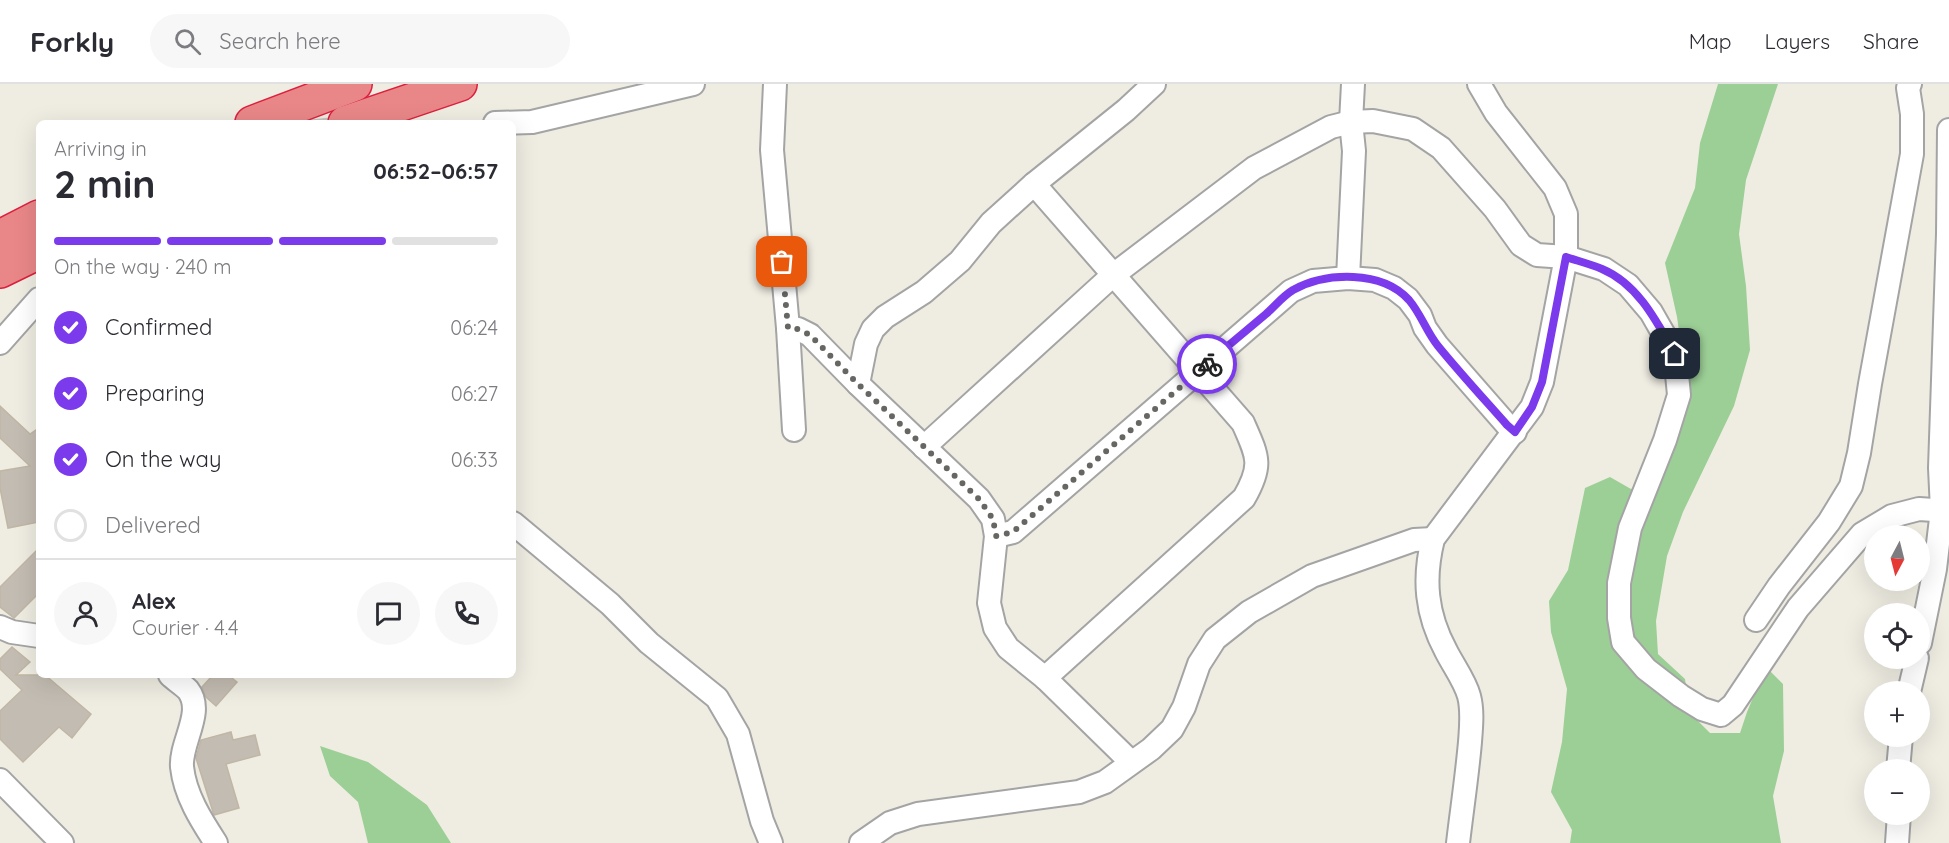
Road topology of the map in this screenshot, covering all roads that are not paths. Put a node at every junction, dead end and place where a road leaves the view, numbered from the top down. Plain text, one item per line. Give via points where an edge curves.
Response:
1 (355, 84) edge
2 (460, 84) edge
3 (693, 84) edge
4 (775, 84) edge
5 (1154, 84) edge
6 (1353, 84) edge
7 (1479, 84) edge
8 (1910, 84) edge
9 (260, 120) edge
10 (354, 120) edge
11 (516, 122) edge
12 (1351, 122) junction
13 (1949, 130) edge
14 (1034, 184) junction
15 (36, 219) edge
16 (0, 237) edge
17 (36, 253) edge
18 (1566, 257) junction
19 (0, 271) edge
20 (1113, 276) junction
21 (1348, 278) junction
22 (36, 302) edge
23 (788, 328) junction
24 (0, 343) edge
25 (1197, 372) junction
26 (858, 384) junction
27 (794, 430) dead end
28 (1515, 432) junction
29 (924, 447) junction
30 (1945, 510) edge
31 (516, 525) edge
32 (996, 536) junction
33 (1433, 539) junction
34 (1928, 603) edge
35 (1756, 620) dead end
36 (0, 627) edge
37 (36, 636) edge
38 (173, 678) edge
39 (1045, 678) junction
40 (1131, 762) junction
41 (0, 780) edge
42 (1898, 825) edge
43 (62, 843) edge
44 (216, 843) edge
45 (771, 843) edge
46 (861, 843) edge
47 (1458, 843) edge
48 (1897, 843) edge

1 - 9 highway
2 - 10 highway
3 - 11 street
4 - 23 street via 772,150
5 - 14 street
6 - 12 street
7 - 18 street via 1496,113 1555,188 1566,214
8 - 35 street via 1912,154 1851,486
12 - 18 street via 1373,121 1413,129 1441,148 1496,209 1521,245 1537,255
12 - 20 street via 1331,127 1254,168
12 - 21 street via 1354,151
13 - 30 street via 1940,468
14 - 20 street
14 - 26 street via 991,223 960,261 873,329
15 - 16 highway
17 - 19 highway
18 - 28 street via 1542,382 1532,407
18 - 30 street via 1604,269 1628,285 1651,312 1675,354 1679,395 1630,528 1619,583 1619,618 1623,642 1646,669 1681,696 1721,715 1733,705 1798,608 1862,534 1892,516 1919,508
20 - 25 street
20 - 29 street
21 - 25 street via 1313,281 1291,291
21 - 28 street via 1375,280 1408,298 1437,345
22 - 24 street
23 - 26 street via 810,335
23 - 27 street
25 - 32 street via 1013,532
25 - 39 street via 1243,423 1256,452 1256,477 1244,498
26 - 29 street
28 - 33 street
29 - 32 street via 979,499 993,519
30 - 34 street
31 - 45 street via 717,698 738,734
32 - 39 street via 989,603 995,628 1008,648
33 - 40 street via 1414,540 1312,576 1249,612 1215,639 1199,664 1172,729
33 - 47 street via 1427,565 1432,618 1469,696 1471,721
36 - 37 street
38 - 44 street via 188,691 194,704 182,756 188,794
39 - 40 street
40 - 46 street via 1105,782 1079,792 918,814 890,823
41 - 43 street
42 - 48 street

